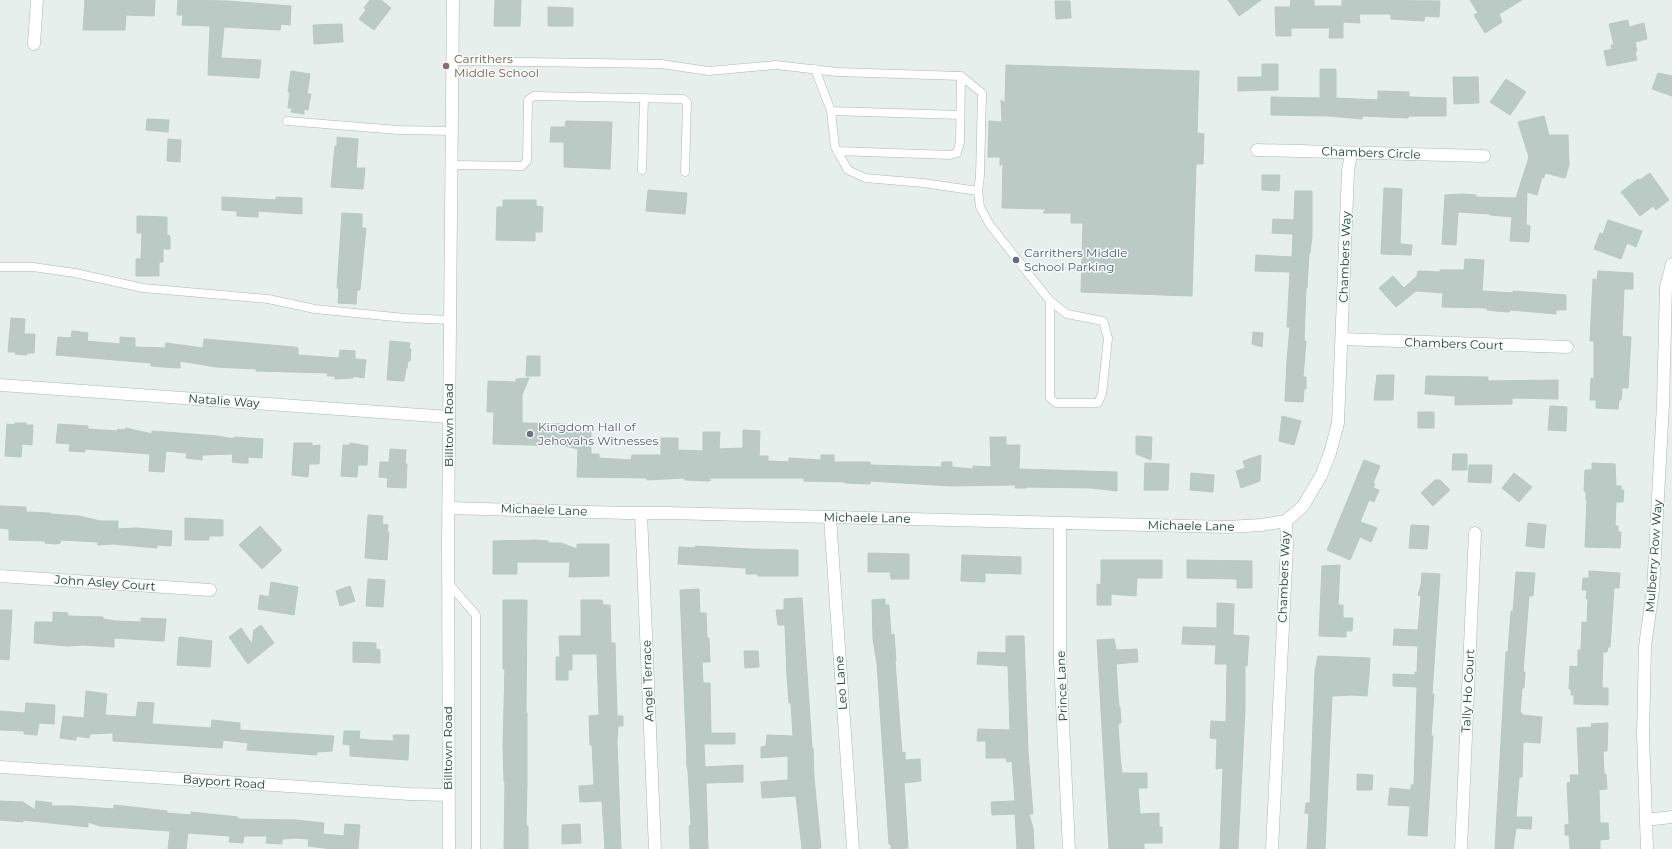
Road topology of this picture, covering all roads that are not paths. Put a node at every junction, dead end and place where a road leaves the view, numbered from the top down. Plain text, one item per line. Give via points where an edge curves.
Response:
1 (37, 0) edge
2 (453, 0) edge
3 (34, 44) dead end
4 (453, 61) junction
5 (815, 69) junction
6 (961, 76) junction
7 (644, 98) junction
8 (831, 111) junction
9 (960, 115) junction
10 (287, 120) dead end
11 (452, 131) junction
12 (1257, 150) dead end
13 (838, 151) junction
14 (1350, 153) junction
15 (1484, 156) dead end
16 (452, 165) junction
17 (642, 170) dead end
18 (685, 172) dead end
19 (978, 191) junction
20 (1672, 264) edge
21 (0, 267) edge
22 (1050, 301) junction
23 (450, 320) junction
24 (1342, 339) junction
25 (1567, 347) dead end
26 (0, 385) edge
27 (1668, 405) edge
28 (449, 417) junction
29 (449, 508) junction
30 (641, 514) junction
31 (830, 518) junction
32 (1286, 521) junction
33 (1060, 523) junction
34 (1475, 533) dead end
35 (0, 576) edge
36 (448, 583) junction
37 (210, 590) dead end
38 (0, 767) edge
39 (448, 795) junction
40 (1672, 817) edge
41 (1646, 820) junction
42 (449, 849) edge
43 (476, 849) edge
44 (654, 849) edge
45 (853, 849) edge
46 (1069, 849) edge
47 (1272, 849) edge
48 (1461, 849) edge
49 (1647, 849) edge

1 - 3 street
2 - 4 street, Billtown Road
4 - 5 lane via 661,64 708,71 776,65
4 - 11 street, Billtown Road
5 - 6 lane
5 - 8 lane
6 - 9 lane
6 - 19 lane via 982,93
7 - 16 lane via 534,96 528,100 527,161 522,166
7 - 17 lane
7 - 18 lane via 683,99 687,102
8 - 9 lane
8 - 13 lane via 835,147
9 - 13 lane via 960,142 957,153 950,155
10 - 11 lane via 398,130
11 - 16 street, Billtown Road
12 - 14 street, Chambers Circle
13 - 19 lane via 848,170 865,178
14 - 15 street, Chambers Circle
14 - 24 street, Chambers Way
16 - 23 street, Billtown Road
19 - 22 lane via 980,207 990,225
20 - 27 street, Mulberry Row Way via 1666,287
21 - 23 lane via 33,267 143,288 268,299 314,309
22 - 22 lane via 1066,314 1103,321 1108,338 1102,394 1098,403 1056,403 1050,398
23 - 28 street, Billtown Road
24 - 25 street, Chambers Court
24 - 32 street, Chambers Way via 1338,423 1330,453 1321,476 1303,506
26 - 28 street, Natalie Way
27 - 41 street, Mulberry Row Way via 1653,590 1645,646 1643,735
28 - 29 street, Billtown Road
29 - 30 street, Michaele Lane
29 - 36 street, Billtown Road
30 - 31 street, Michaele Lane
30 - 44 street, Angel Terrace
31 - 33 street, Michaele Lane
31 - 45 street, Leo Lane
32 - 33 street, Michaele Lane via 1228,527
32 - 47 street, Chambers Way via 1287,545
33 - 46 street, Prince Lane via 1060,660
34 - 48 street, Tally Ho Court
35 - 37 street, John Asley Court
36 - 39 street, Billtown Road
36 - 43 lane via 476,615
38 - 39 street, Bayport Road
39 - 42 street, Billtown Road
40 - 41 street
41 - 49 street, Mulberry Row Way

